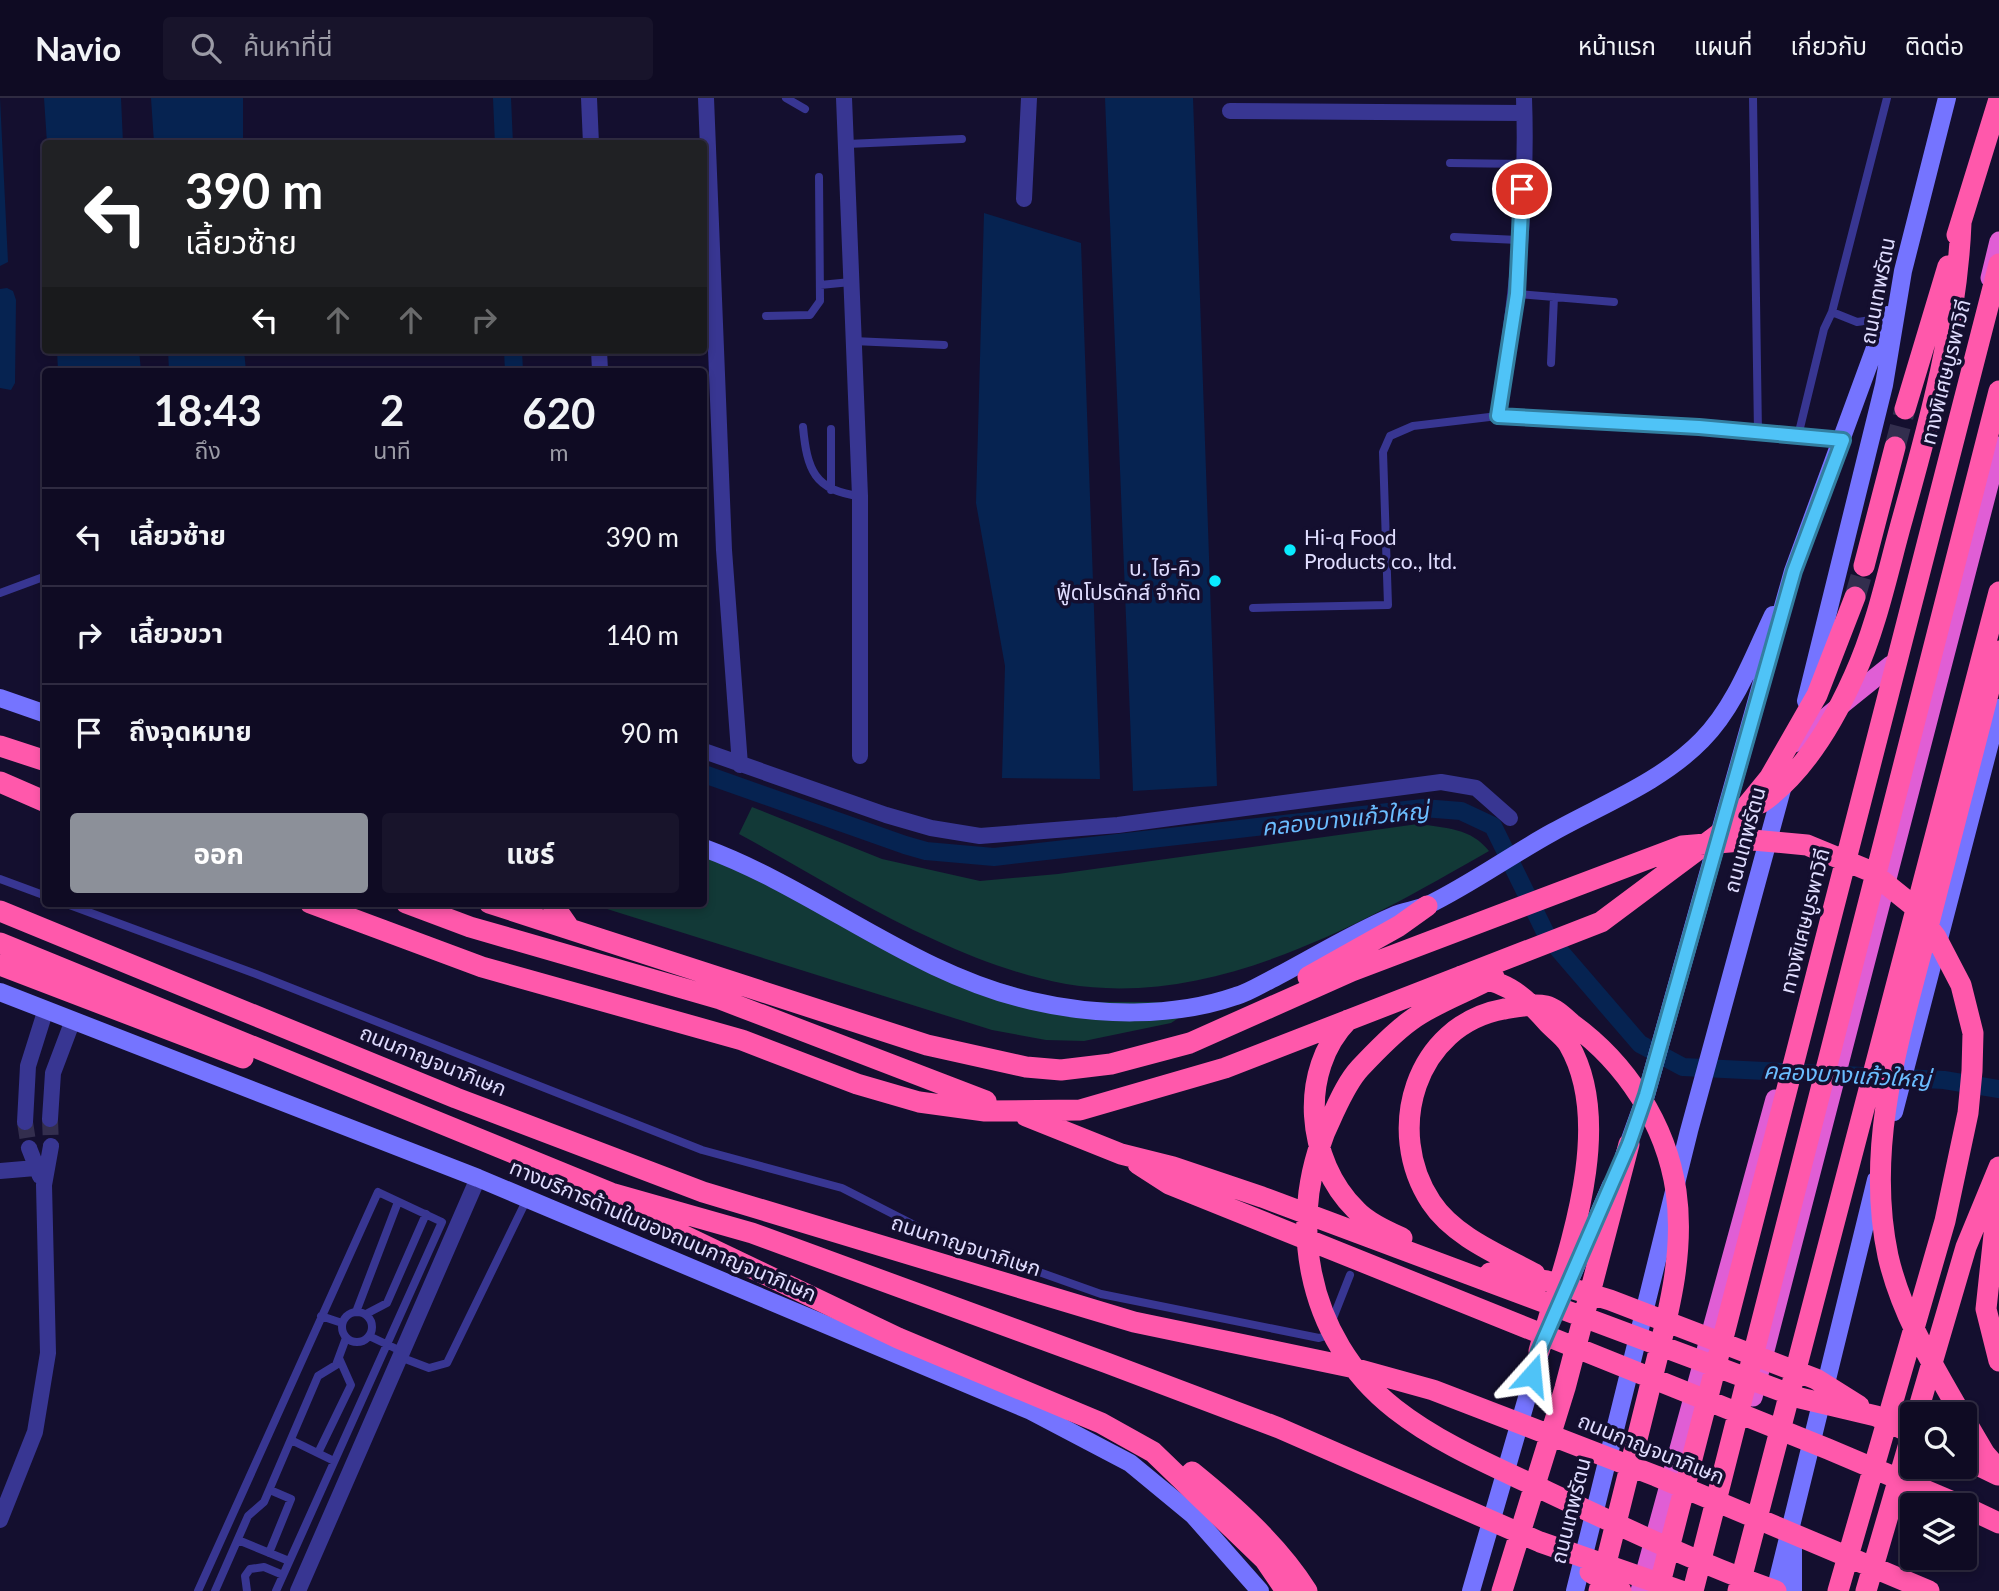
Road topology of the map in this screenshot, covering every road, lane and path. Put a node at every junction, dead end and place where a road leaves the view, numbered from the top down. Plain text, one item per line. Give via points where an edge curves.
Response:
1 (589, 98) edge
2 (705, 98) edge
3 (786, 98) edge
4 (844, 98) edge
5 (1029, 98) edge
6 (1753, 98) edge
7 (1887, 98) edge
8 (1947, 98) edge
9 (1999, 99) edge
10 (1268, 104) edge
11 (1345, 104) edge
12 (1524, 106) edge
13 (805, 109) dead end
14 (1230, 111) dead end
15 (962, 139) dead end
16 (591, 140) edge
17 (707, 140) edge
18 (846, 144) junction
19 (707, 146) edge
20 (1450, 163) dead end
21 (1525, 164) junction
22 (819, 177) dead end
23 (1024, 199) dead end
24 (1961, 223) junction
25 (1454, 237) dead end
26 (1518, 240) junction
27 (1999, 241) edge
28 (1999, 264) edge
29 (1903, 271) junction
30 (852, 282) junction
31 (820, 285) junction
32 (1517, 294) junction
33 (1554, 297) junction
34 (1614, 302) dead end
35 (1832, 312) junction
36 (766, 316) dead end
37 (1886, 318) junction
38 (853, 341) junction
39 (944, 345) dead end
40 (1551, 363) dead end
41 (1999, 391) edge
42 (1905, 408) tunnel mouth
43 (1498, 416) junction
44 (803, 427) dead end
45 (831, 429) dead end
46 (1758, 433) junction
47 (1798, 436) junction
48 (1843, 440) junction
49 (1999, 446) edge
50 (1895, 447) tunnel mouth
51 (831, 490) junction
52 (860, 496) junction
53 (1864, 566) tunnel mouth
54 (1794, 571) junction
55 (42, 577) edge
56 (1999, 592) edge
57 (0, 593) edge
58 (1855, 597) tunnel mouth
59 (1253, 608) dead end
60 (1999, 652) edge
61 (1891, 665) junction
62 (0, 698) edge
63 (1999, 708) edge
64 (42, 713) edge
65 (1794, 743) junction
66 (0, 746) edge
67 (707, 752) edge
68 (860, 756) dead end
69 (42, 760) edge
70 (740, 765) junction
71 (0, 782) edge
72 (42, 800) edge
73 (1510, 818) dead end
74 (1731, 825) junction
75 (707, 849) edge
76 (0, 880) edge
77 (42, 895) edge
78 (1427, 906) junction
79 (75, 907) edge
80 (321, 907) edge
81 (416, 907) edge
82 (501, 907) edge
83 (555, 907) edge
84 (0, 911) edge
85 (1601, 922) junction
86 (570, 929) junction
87 (0, 943) edge
88 (0, 965) edge
89 (0, 992) edge
90 (45, 1012) junction
91 (73, 1020) junction
92 (1190, 1043) junction
93 (50, 1119) tunnel mouth
94 (25, 1122) tunnel mouth
95 (1629, 1144) junction
96 (51, 1146) tunnel mouth
97 (29, 1148) tunnel mouth
98 (1121, 1154) junction
99 (42, 1167) junction
100 (1999, 1167) edge
101 (0, 1171) edge
102 (478, 1178) junction
103 (1999, 1188) edge
104 (611, 1194) junction
105 (527, 1199) junction
106 (398, 1202) junction
107 (426, 1214) junction
108 (1350, 1275) dead end
109 (1547, 1280) junction
110 (356, 1312) junction
111 (366, 1314) junction
112 (321, 1316) junction
113 (342, 1323) junction
114 (369, 1336) junction
115 (346, 1338) junction
116 (387, 1345) junction
117 (1539, 1351) junction
118 (401, 1355) junction
119 (339, 1358) junction
120 (1999, 1362) edge
121 (1921, 1402) edge
122 (1954, 1402) edge
123 (1876, 1416) junction
124 (1900, 1426) edge
125 (291, 1440) junction
126 (1977, 1440) edge
127 (318, 1453) junction
128 (334, 1461) junction
129 (1977, 1465) edge
130 (1999, 1469) edge
131 (1999, 1475) edge
132 (1900, 1476) edge
133 (270, 1490) junction
134 (1932, 1493) edge
135 (1977, 1513) edge
136 (0, 1520) edge
137 (1793, 1522) junction
138 (1999, 1523) edge
139 (238, 1540) junction
140 (1540, 1542) junction
141 (270, 1553) junction
142 (289, 1562) junction
143 (283, 1575) junction
144 (198, 1591) edge
145 (215, 1591) edge
146 (247, 1591) edge
147 (276, 1591) edge
148 (298, 1591) edge
149 (1260, 1591) edge
150 (1286, 1591) edge
151 (1307, 1591) edge
152 (1471, 1591) edge
153 (1503, 1591) edge
154 (1575, 1591) edge
155 (1599, 1591) edge
156 (1621, 1591) edge
157 (1640, 1591) edge
158 (1658, 1591) edge
159 (1681, 1591) edge
160 (1693, 1591) edge
161 (1703, 1591) edge
162 (1738, 1591) edge
163 (1775, 1591) edge
164 (1793, 1591) edge
165 (1838, 1591) edge
166 (1866, 1591) edge
167 (1929, 1591) edge

1 - 16 street
2 - 17 street
3 - 13 lane
4 - 18 street
5 - 23 street
6 - 46 lane
7 - 35 lane
8 - 29 main road, ถนนเทพรัตน
9 - 24 highway
10 - 11 street
10 - 14 street
11 - 12 street
12 - 21 street
15 - 18 lane
18 - 30 street
19 - 70 street via 724,550
20 - 21 lane
21 - 26 street
22 - 31 lane
24 - 42 highway
24 - 74 highway via 1953,300 1920,457 1867,643 1839,707 1797,769 1771,796
25 - 26 lane
26 - 32 street
27 - 61 highway
28 - 158 highway, ทางพิเศษบูรพาวิถี
29 - 37 main road
29 - 65 main road, ถนนเทพรัตน via 1884,385
30 - 31 lane
30 - 38 street
31 - 36 lane via 820,301 810,314
32 - 33 lane
32 - 43 street
33 - 34 lane
33 - 40 lane
35 - 37 lane via 1857,322
35 - 47 lane
37 - 48 main road
38 - 39 lane
38 - 52 street
41 - 160 highway
43 - 46 street
43 - 59 lane via 1413,426 1390,436 1383,452 1388,604
44 - 51 lane via 808,467
45 - 51 lane
46 - 47 street
47 - 48 street
48 - 54 main road
49 - 161 highway
50 - 53 highway
51 - 52 lane
52 - 68 street
54 - 78 main road via 1735,694 1703,740 1634,789
54 - 95 main road
55 - 57 lane
56 - 162 highway
58 - 74 highway via 1817,695 1795,736 1770,777
60 - 122 highway via 1896,1054 1880,1151 1881,1207 1889,1257 1907,1316
61 - 65 highway
61 - 157 highway via 1789,1060 1766,1128
62 - 64 main road
63 - 137 main road
65 - 154 main road, ถนนเทพรัตน via 1689,1131
66 - 69 highway
67 - 70 street
70 - 73 street via 886,815 963,835 1118,825 1441,782 1476,788
71 - 72 highway
74 - 85 highway
75 - 78 main road via 781,882 923,963 966,982 1032,1002 1088,1010 1188,1008 1238,996 1394,915
76 - 77 lane
78 - 92 highway
79 - 108 lane via 702,1150 842,1188 932,1234 1101,1294 1319,1338 1326,1336
80 - 85 highway via 482,967 742,1040 857,1084 919,1102 985,1111 1080,1110 1225,1068
81 - 98 highway via 720,999
82 - 86 highway
83 - 86 highway
84 - 167 highway, ถนนกาญจนาภิเษก via 456,1098 691,1187 1134,1322 1350,1367 1433,1390 1656,1476
85 - 163 highway via 1411,1020 1357,1070 1326,1127 1311,1170 1305,1227 1310,1271 1345,1356 1395,1409 1451,1446 1701,1564
86 - 92 highway via 776,998 984,1060 1060,1070 1111,1064
87 - 104 highway
88 - 150 highway via 612,1202 898,1338 1101,1423 1153,1452 1265,1560
89 - 90 main road, ทางบริการด้านในของถนนกาญจนาภิเษก
90 - 91 main road, ทางบริการด้านในของถนนกาญจนาภิเษก
90 - 94 street via 28,1066
91 - 93 street via 53,1073
91 - 102 main road, ทางบริการด้านในของถนนกาญจนาภิเษก
92 - 165 highway via 1352,971 1682,846 1753,840 1807,845 1870,871 1911,904 1936,937 1961,985 1973,1033 1968,1113 1945,1221
95 - 117 main road
95 - 153 highway via 1565,1388
96 - 99 street
97 - 99 street
98 - 123 highway via 1262,1197 1800,1398
98 - 134 highway via 1169,1184
99 - 101 street
99 - 136 street via 48,1353 35,1432
100 - 121 highway via 1966,1247
102 - 105 main road, ทางบริการด้านในของถนนกาญจนาภิเษก
102 - 118 street
103 - 120 highway via 1986,1309
104 - 140 highway via 752,1233 1279,1428
104 - 151 highway via 718,1247 1160,1446 1256,1530
105 - 118 lane via 447,1363 429,1368
105 - 149 main road, ทางบริการด้านในของถนนกาญจนาภิเษก via 1031,1411 1130,1463 1193,1515
106 - 107 lane
106 - 110 lane
106 - 112 lane via 378,1192
107 - 111 lane via 387,1303
107 - 116 lane via 442,1222
109 - 117 highway via 1474,1270 1394,1234 1356,1211 1326,1171 1317,1138 1317,1077 1332,1037 1367,1002 1404,982 1438,975 1476,977 1527,998 1569,1044 1589,1108 1589,1146 1581,1195
109 - 123 highway via 1816,1379
109 - 155 highway via 1449,1223 1416,1175 1408,1142 1409,1108 1417,1079 1451,1034 1485,1012 1521,1006 1548,1006 1615,1061 1661,1134 1676,1191 1679,1254 1668,1315
110 - 111 lane
110 - 113 lane
111 - 114 lane via 371,1323
112 - 113 lane
112 - 144 lane
113 - 115 lane
114 - 115 lane via 359,1342
114 - 116 lane
115 - 119 lane
116 - 118 lane
116 - 128 lane
117 - 152 main road
118 - 148 street
119 - 125 lane via 337,1365 318,1376
119 - 127 lane via 351,1385
123 - 124 highway
125 - 127 lane
125 - 133 lane
126 - 130 highway
127 - 128 lane
128 - 142 lane
129 - 131 highway
132 - 166 highway
133 - 139 lane via 248,1516
133 - 141 lane via 291,1500
135 - 138 highway
137 - 163 main road
137 - 164 main road
139 - 141 lane
139 - 145 lane
140 - 156 highway
140 - 159 highway
141 - 142 lane
142 - 143 lane
143 - 146 lane via 264,1567 250,1569 245,1576
143 - 147 lane

